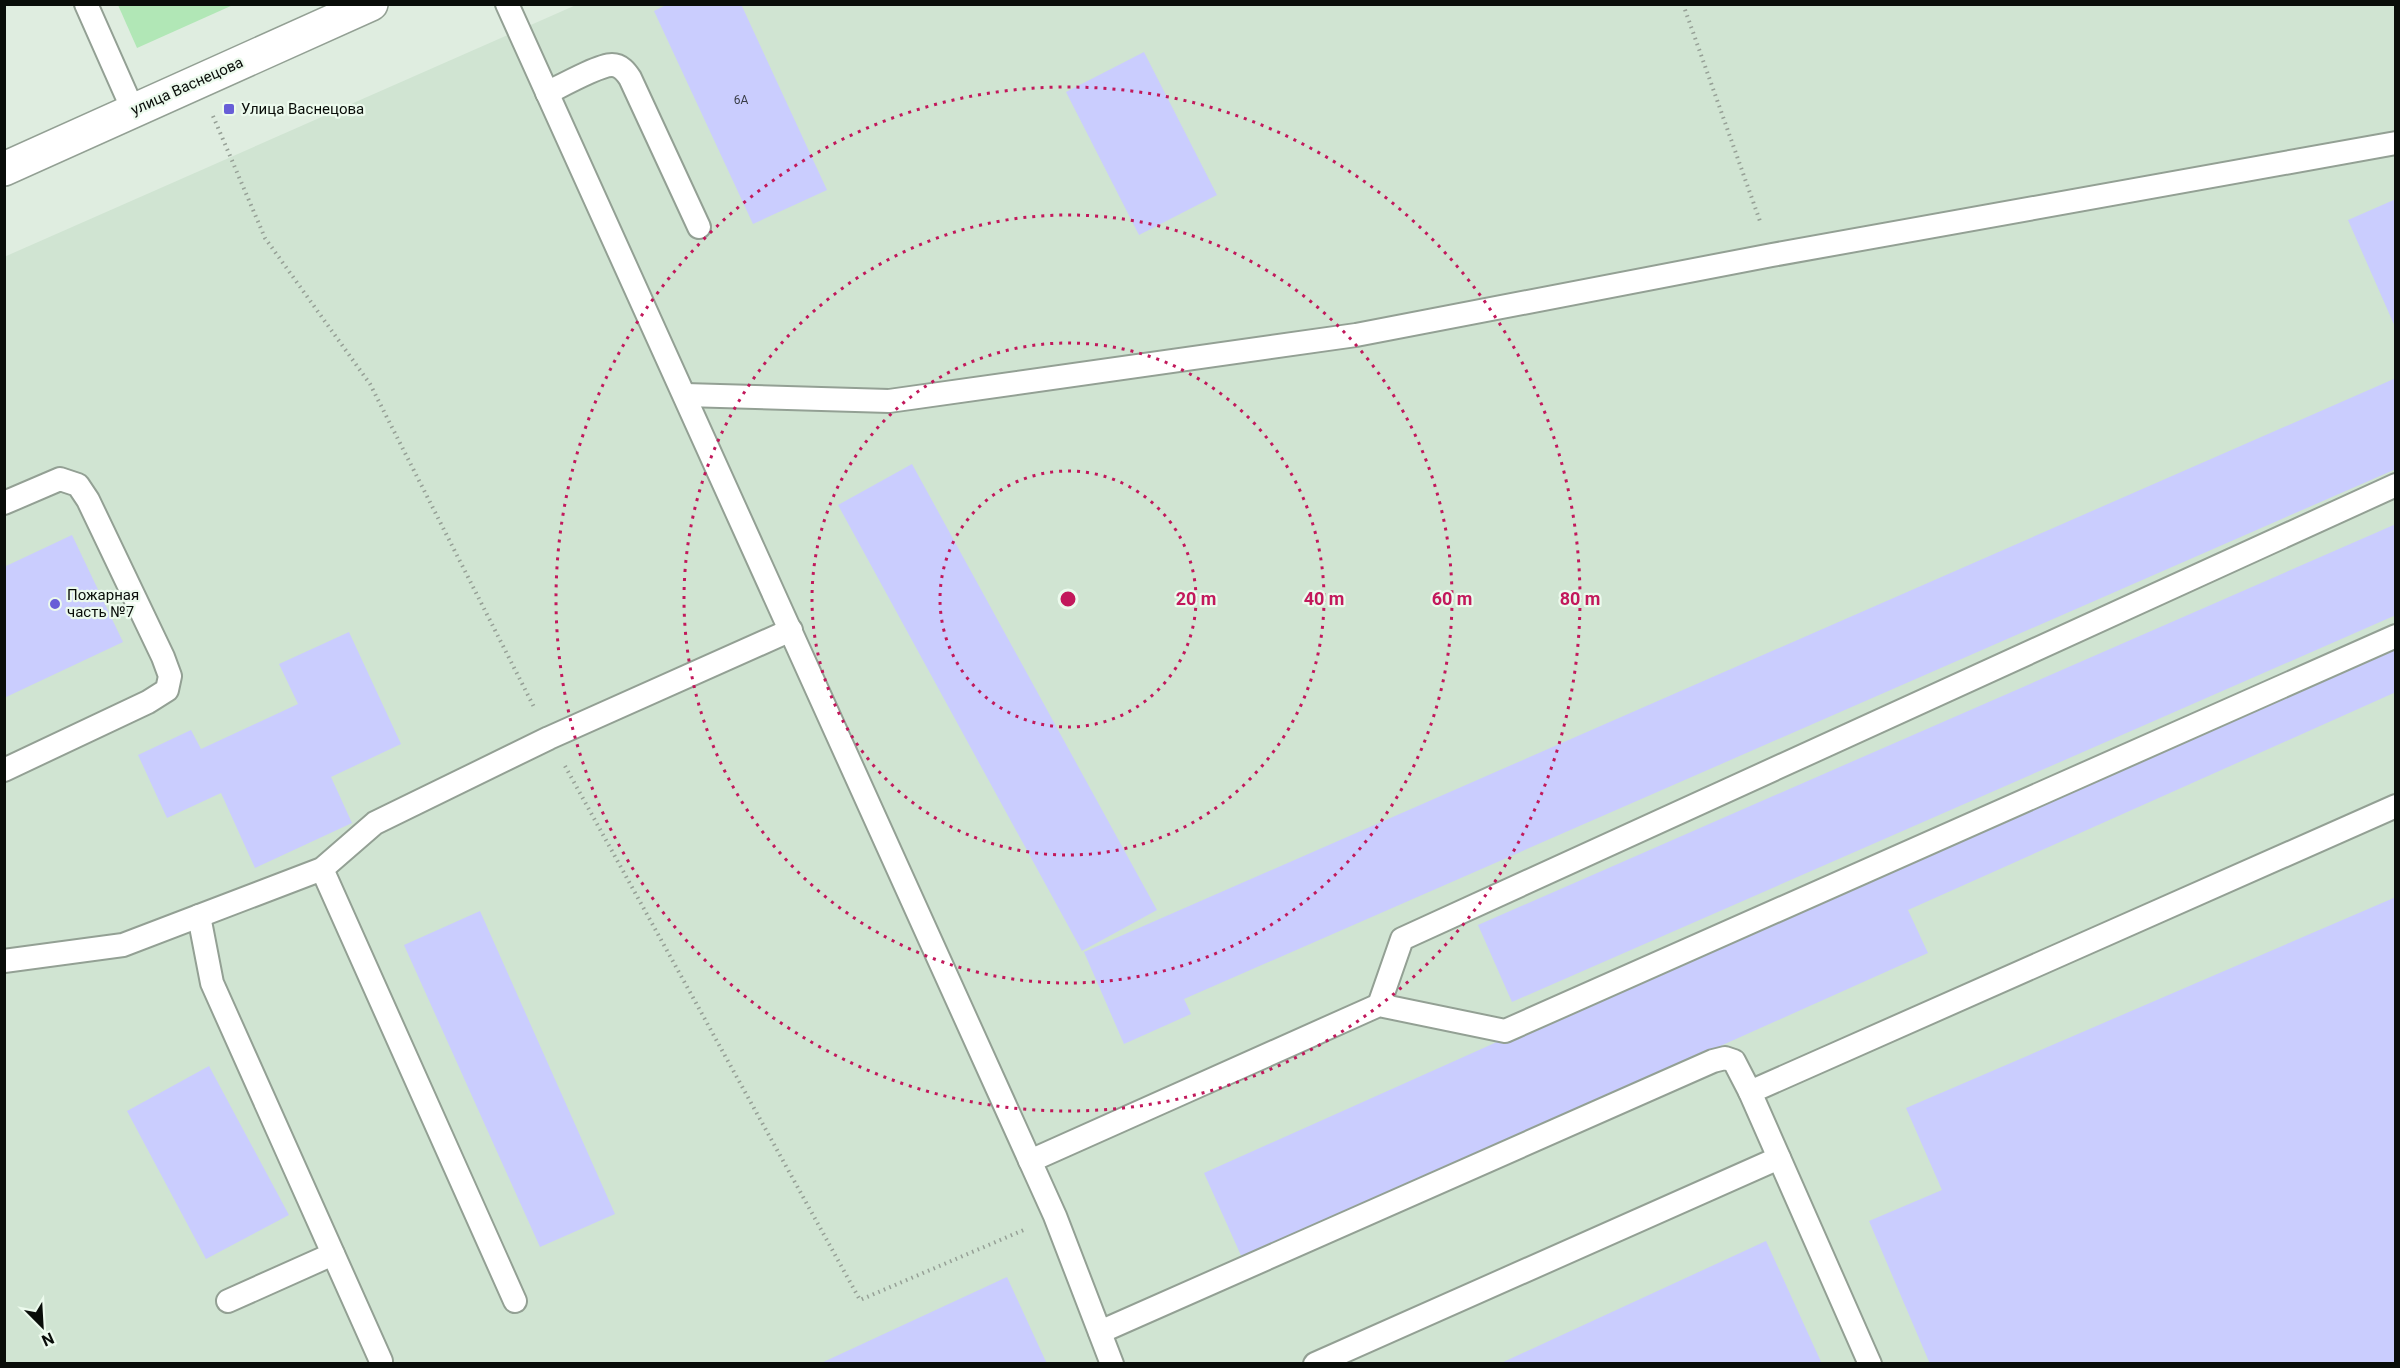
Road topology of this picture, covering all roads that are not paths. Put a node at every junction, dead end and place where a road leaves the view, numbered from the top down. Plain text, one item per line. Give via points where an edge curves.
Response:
1 (86, 4) edge
2 (371, 4) edge
3 (507, 4) edge
4 (547, 93) junction
5 (133, 110) junction
6 (2396, 143) edge
7 (4, 169) edge
8 (699, 227) dead end
9 (685, 395) junction
10 (2396, 484) edge
11 (4, 503) edge
12 (791, 630) junction
13 (2396, 636) edge
14 (4, 770) edge
15 (2396, 806) edge
16 (322, 869) junction
17 (199, 916) junction
18 (4, 961) edge
19 (1379, 1005) junction
20 (1750, 1092) junction
21 (1779, 1158) junction
22 (1030, 1161) junction
23 (333, 1254) junction
24 (228, 1301) dead end
25 (515, 1301) dead end
26 (1100, 1332) junction
27 (381, 1361) dead end
28 (1112, 1364) edge
29 (1315, 1364) edge
30 (1870, 1364) edge

1 - 5 lane
2 - 5 street, улица Васнецова
3 - 4 lane
4 - 8 lane via 602,68 613,65 624,69
4 - 9 lane
5 - 7 street, улица Васнецова
6 - 9 lane via 1772,255 1356,335 890,401
9 - 12 lane
10 - 19 lane via 1402,939
11 - 14 lane via 60,479 78,485 170,676 167,690 148,702
12 - 16 lane via 549,738 375,823
12 - 22 lane
13 - 19 lane via 1505,1031
15 - 20 lane
16 - 17 lane
16 - 25 lane
17 - 18 lane via 123,945
17 - 23 lane via 212,983
19 - 22 lane
20 - 21 lane
20 - 26 lane via 1734,1060 1713,1060
21 - 29 lane
21 - 30 lane
22 - 26 lane
23 - 24 lane
23 - 27 lane
26 - 28 lane

